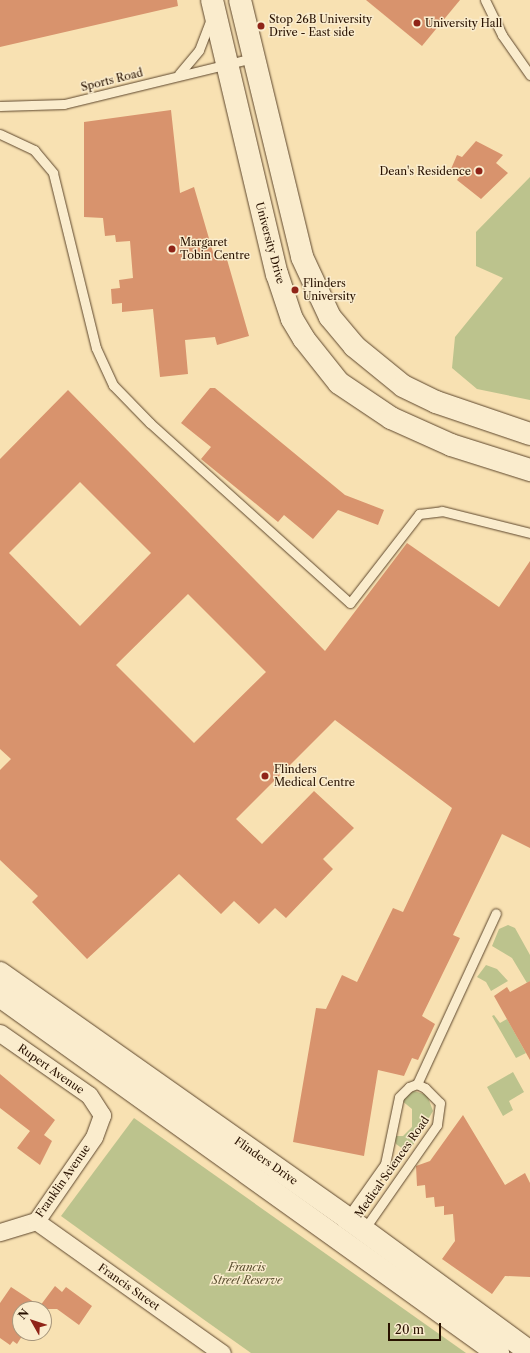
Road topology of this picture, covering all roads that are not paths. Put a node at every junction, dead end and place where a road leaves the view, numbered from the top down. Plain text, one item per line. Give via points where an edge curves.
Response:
1 (240, 0) edge
2 (485, 0) edge
3 (213, 5) edge
4 (253, 58) junction
5 (227, 64) junction
6 (530, 74) edge
7 (176, 76) junction
8 (0, 106) edge
9 (0, 134) edge
10 (530, 434) edge
11 (530, 470) edge
12 (530, 533) edge
13 (496, 912) dead end
14 (0, 973) edge
15 (0, 996) edge
16 (0, 1033) edge
17 (73, 1036) junction
18 (417, 1084) junction
19 (99, 1107) joint
20 (36, 1222) junction
21 (0, 1232) edge
22 (349, 1233) junction
23 (530, 1352) edge
24 (222, 1353) edge
25 (498, 1353) edge

1 - 4 street
2 - 6 lane via 506,42
3 - 5 street, University Drive
3 - 7 lane via 198,50 189,65
4 - 5 lane, Sports Road
4 - 10 street via 302,257 330,318 354,346 403,386 436,402
5 - 7 lane, Sports Road
5 - 11 street, University Drive via 277,274 292,319 323,366 362,401 416,432
7 - 8 lane, Sports Road via 64,104
9 - 12 lane via 34,150 54,173 96,348 113,385 150,423 350,603 413,519 423,512 442,511
13 - 18 lane, Medical Sciences Road
14 - 17 street, Flinders Drive
15 - 17 street, Flinders Drive
16 - 19 street, Rupert Avenue via 89,1095
17 - 22 street, Flinders Drive
18 - 22 lane, Medical Sciences Road via 399,1097 386,1164
18 - 22 lane, Medical Sciences Road via 440,1103 441,1116
19 - 20 street, Franklin Avenue via 102,1115 98,1131
20 - 21 street, Franklin Avenue
20 - 24 street, Francis Street
22 - 23 street, Flinders Drive
22 - 25 street, Flinders Drive

